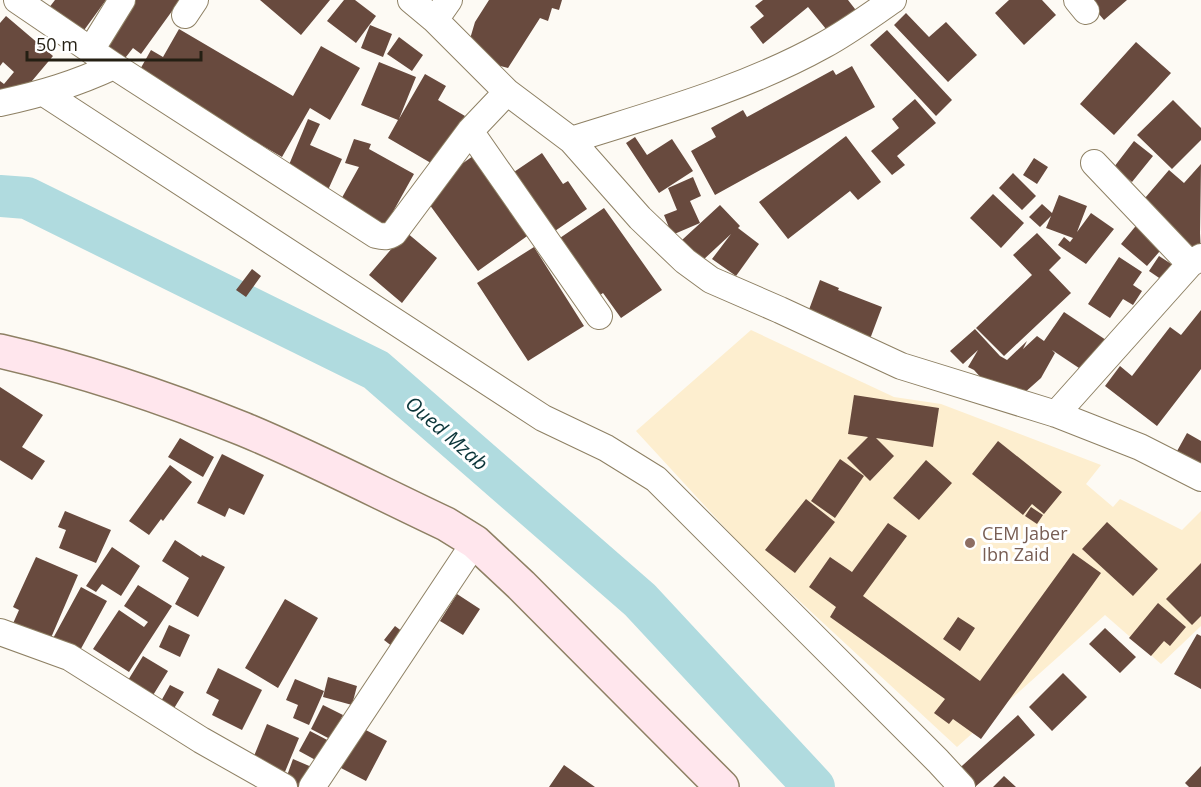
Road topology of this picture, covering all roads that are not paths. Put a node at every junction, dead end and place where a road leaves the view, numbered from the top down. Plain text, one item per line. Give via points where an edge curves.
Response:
1 (17, 0) edge
2 (122, 0) edge
3 (411, 0) edge
4 (893, 0) edge
5 (442, 10) edge
6 (91, 50) junction
7 (114, 66) junction
8 (507, 92) junction
9 (44, 93) junction
10 (0, 102) edge
11 (470, 131) junction
12 (571, 140) junction
13 (1094, 163) dead end
14 (1196, 261) edge
15 (599, 316) dead end
16 (0, 351) edge
17 (1056, 414) junction
18 (1201, 478) edge
19 (476, 542) junction
20 (0, 632) edge
21 (284, 787) edge
22 (312, 787) edge
23 (722, 787) edge
24 (962, 787) edge

1 - 6 street
2 - 6 street
3 - 5 street
4 - 12 street via 825,45 759,76
5 - 8 street
6 - 7 street
7 - 9 street
7 - 11 street via 382,237 394,233
8 - 11 street
8 - 12 street
9 - 10 street
9 - 24 street via 543,418 606,448 656,479
11 - 15 street
12 - 17 street via 640,218 711,280 901,366
13 - 14 street
14 - 17 street
16 - 19 street via 153,394 245,430 447,524
17 - 18 street via 1140,447
19 - 22 street
19 - 23 street
20 - 21 street via 69,657

